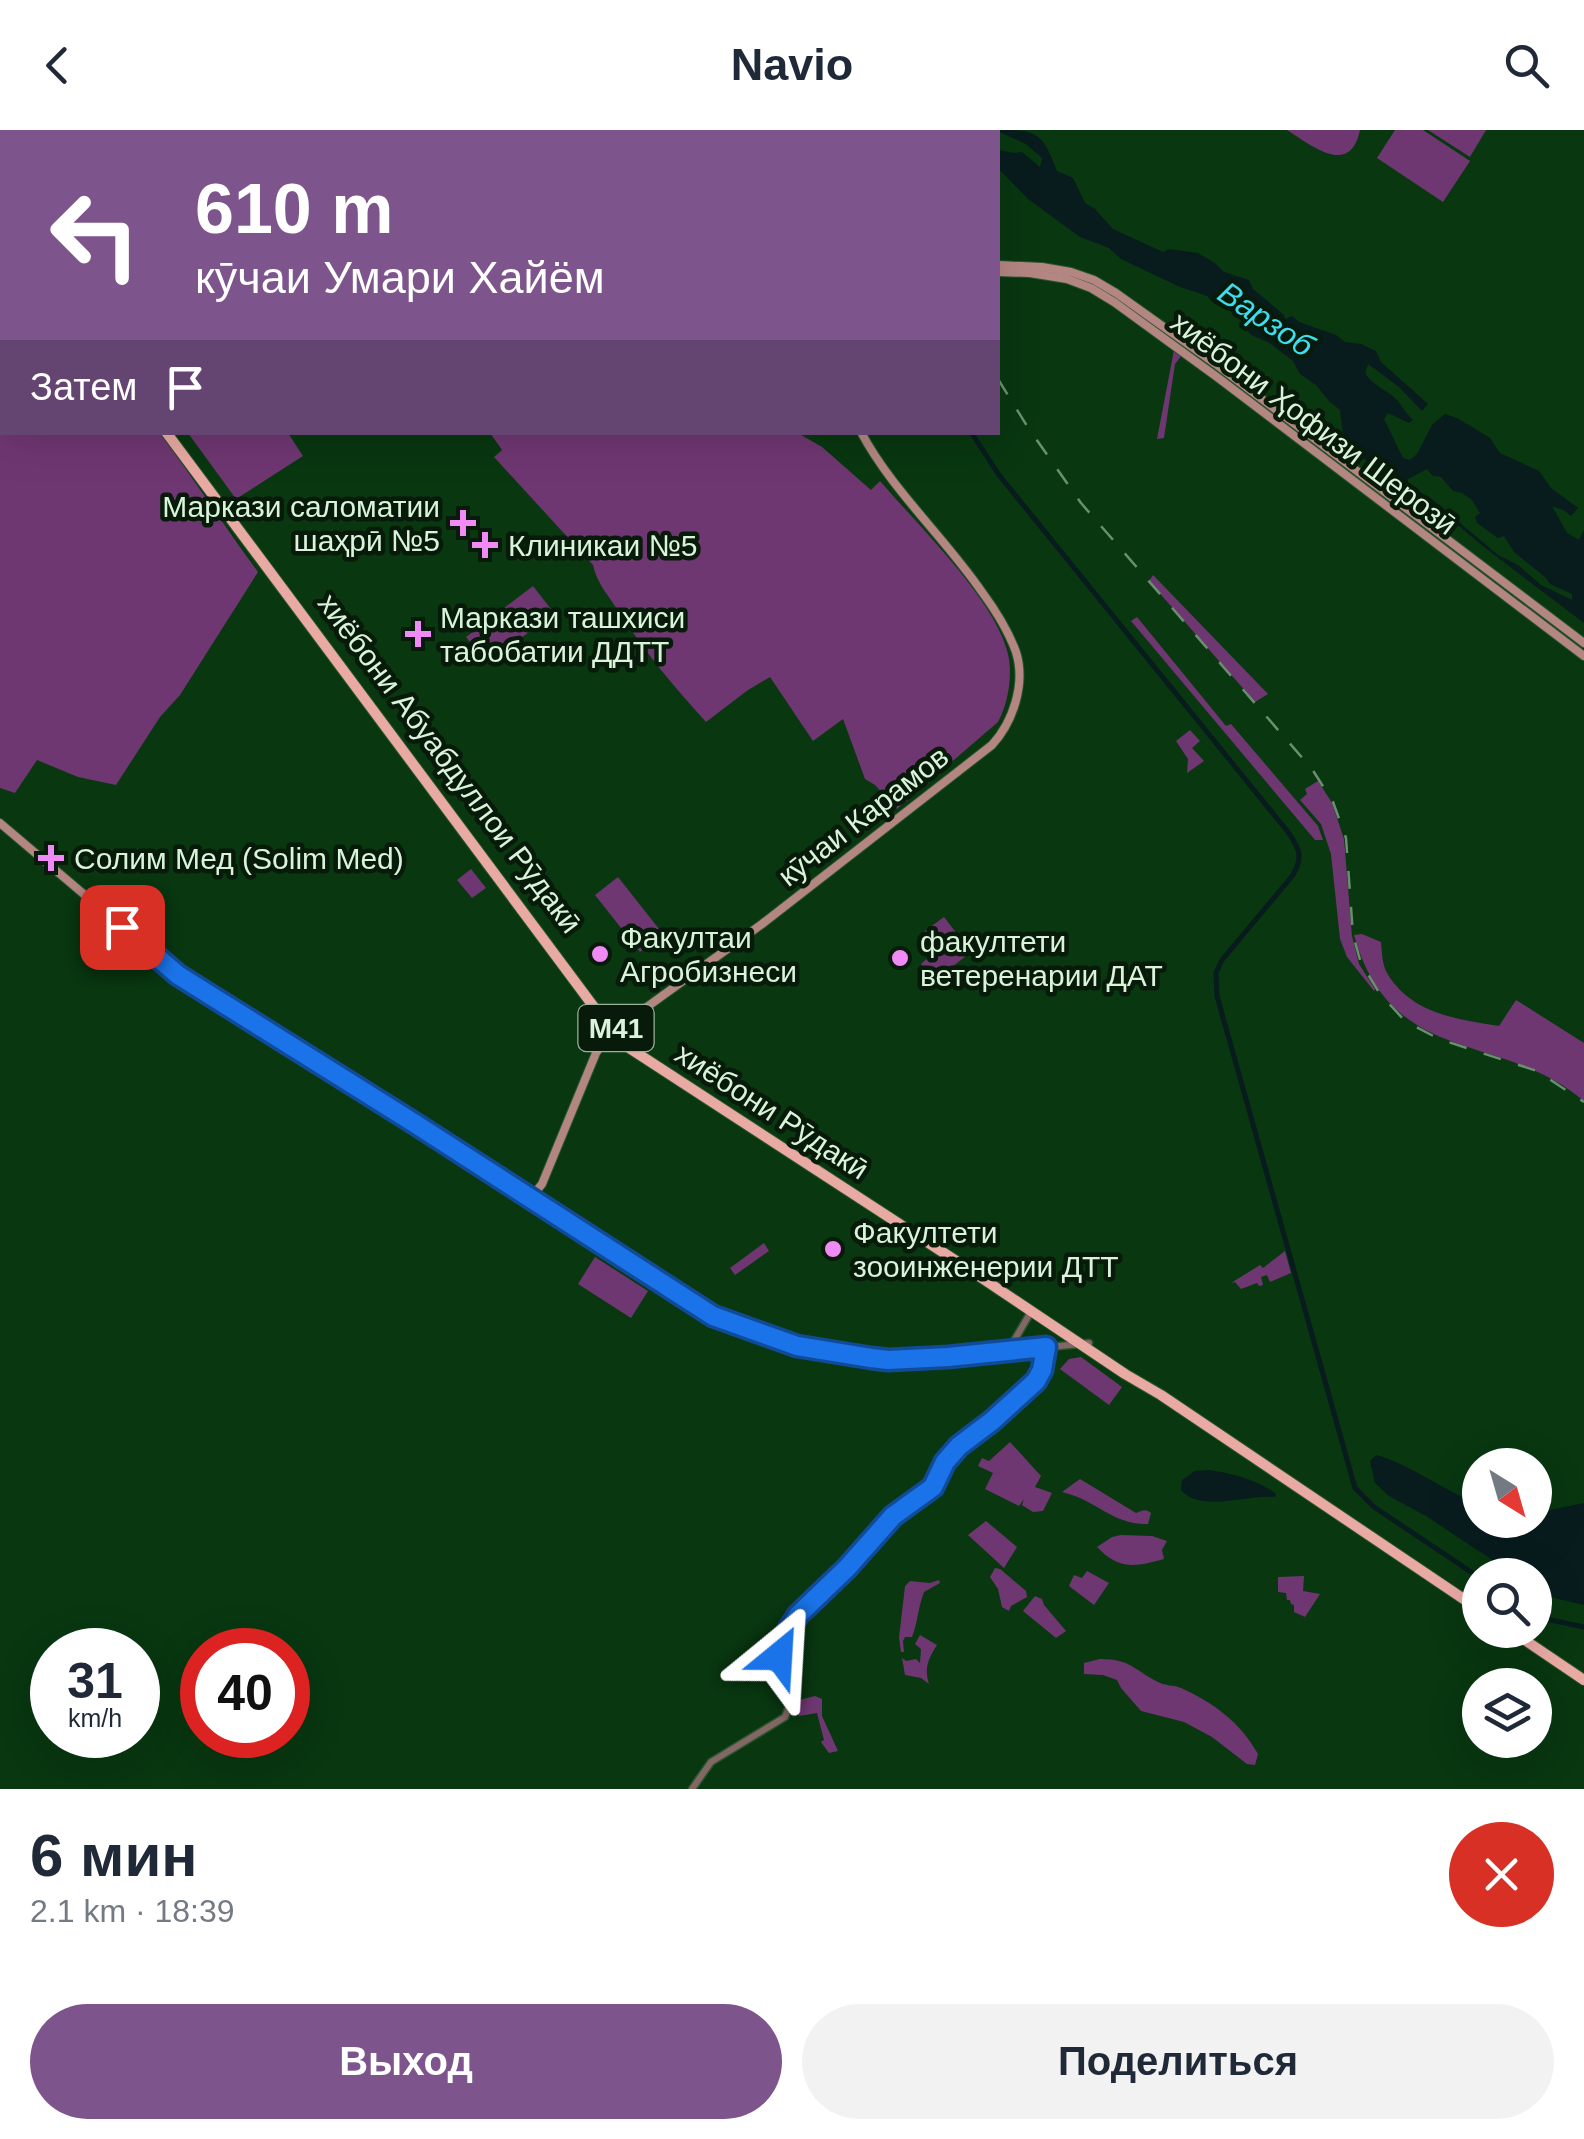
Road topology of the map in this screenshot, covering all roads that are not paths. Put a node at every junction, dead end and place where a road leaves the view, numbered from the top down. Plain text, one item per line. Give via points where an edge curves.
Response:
1 (1000, 268) edge
2 (1134, 311) junction
3 (168, 435) edge
4 (176, 435) edge
5 (862, 435) edge
6 (1584, 643) edge
7 (1584, 656) edge
8 (0, 823) edge
9 (614, 1030) junction
10 (532, 1198) junction
11 (1032, 1309) junction
12 (1085, 1343) junction
13 (1046, 1347) junction
14 (1007, 1352) junction
15 (1462, 1598) edge
16 (1537, 1648) edge
17 (1584, 1680) edge
18 (692, 1789) edge

1 - 2 main road, хиёбони Ҳофизи Шерозӣ via 1066,279
2 - 6 main road, хиёбони Ҳофизи Шерозӣ
2 - 7 main road, хиёбони Ҳофизи Шерозӣ
3 - 9 highway
4 - 9 highway, хиёбони Абуабдуллои Рӯдакӣ / M41
5 - 9 main road, кӯчаи Карамов via 1003,622 1018,656 1019,683 1007,725 992,745 762,924
8 - 10 main road via 178,975
9 - 10 main road, кӯчаи Карамов via 596,1052
9 - 11 highway, хиёбони Абуабдуллои Рӯдакӣ / M41
10 - 14 street via 713,1316 797,1346 888,1360
11 - 12 highway
11 - 14 street
12 - 13 street
12 - 15 highway
13 - 14 street
13 - 18 street via 1036,1381 959,1446 933,1487 893,1516 798,1615 780,1647 789,1712 710,1762
16 - 17 highway

